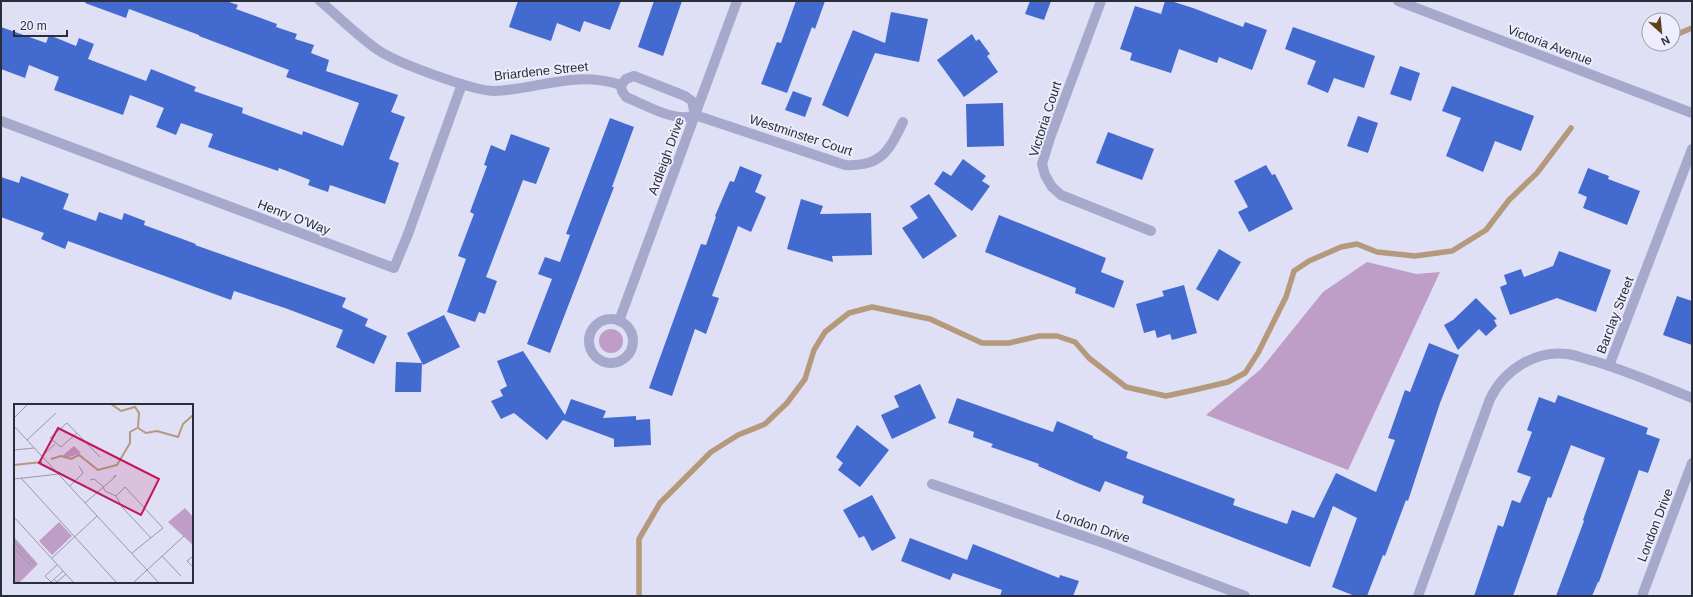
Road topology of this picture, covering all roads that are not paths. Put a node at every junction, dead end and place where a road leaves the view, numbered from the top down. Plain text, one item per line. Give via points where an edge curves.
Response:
1 (320, 1) edge
2 (737, 1) edge
3 (1101, 1) edge
4 (1398, 1) edge
5 (462, 84) junction
6 (621, 85) junction
7 (1692, 113) edge
8 (695, 115) junction
9 (1, 121) edge
10 (903, 122) dead end
11 (1692, 148) edge
12 (1151, 231) dead end
13 (619, 320) junction
14 (1609, 366) junction
15 (1692, 398) edge
16 (1692, 463) edge
17 (932, 484) dead end
18 (1245, 596) edge
19 (1418, 596) edge
20 (1642, 596) edge

1 - 5 street, Briardene Street via 378,50
2 - 8 street, Ardleigh Drive
3 - 12 street, Victoria Court via 1042,164 1052,187 1061,195
4 - 7 street, Victoria Avenue
5 - 6 street, Briardene Street via 494,91 573,79 603,79
5 - 9 street, Henry O'Way via 394,268
6 - 8 street via 626,97 682,118
6 - 8 street via 634,76 685,96 692,101
8 - 10 street, Westminster Court via 845,165 860,166 878,159 891,147
8 - 13 street, Ardleigh Drive
11 - 14 street, Barclay Street
13 - 13 street via 605,320 594,327 590,334 592,354 604,362 617,362 632,349 632,335
14 - 15 street
14 - 19 street, Barclay Street via 1568,354 1537,357 1515,368 1495,388
16 - 20 street, London Drive
17 - 18 street, London Drive via 1112,546

